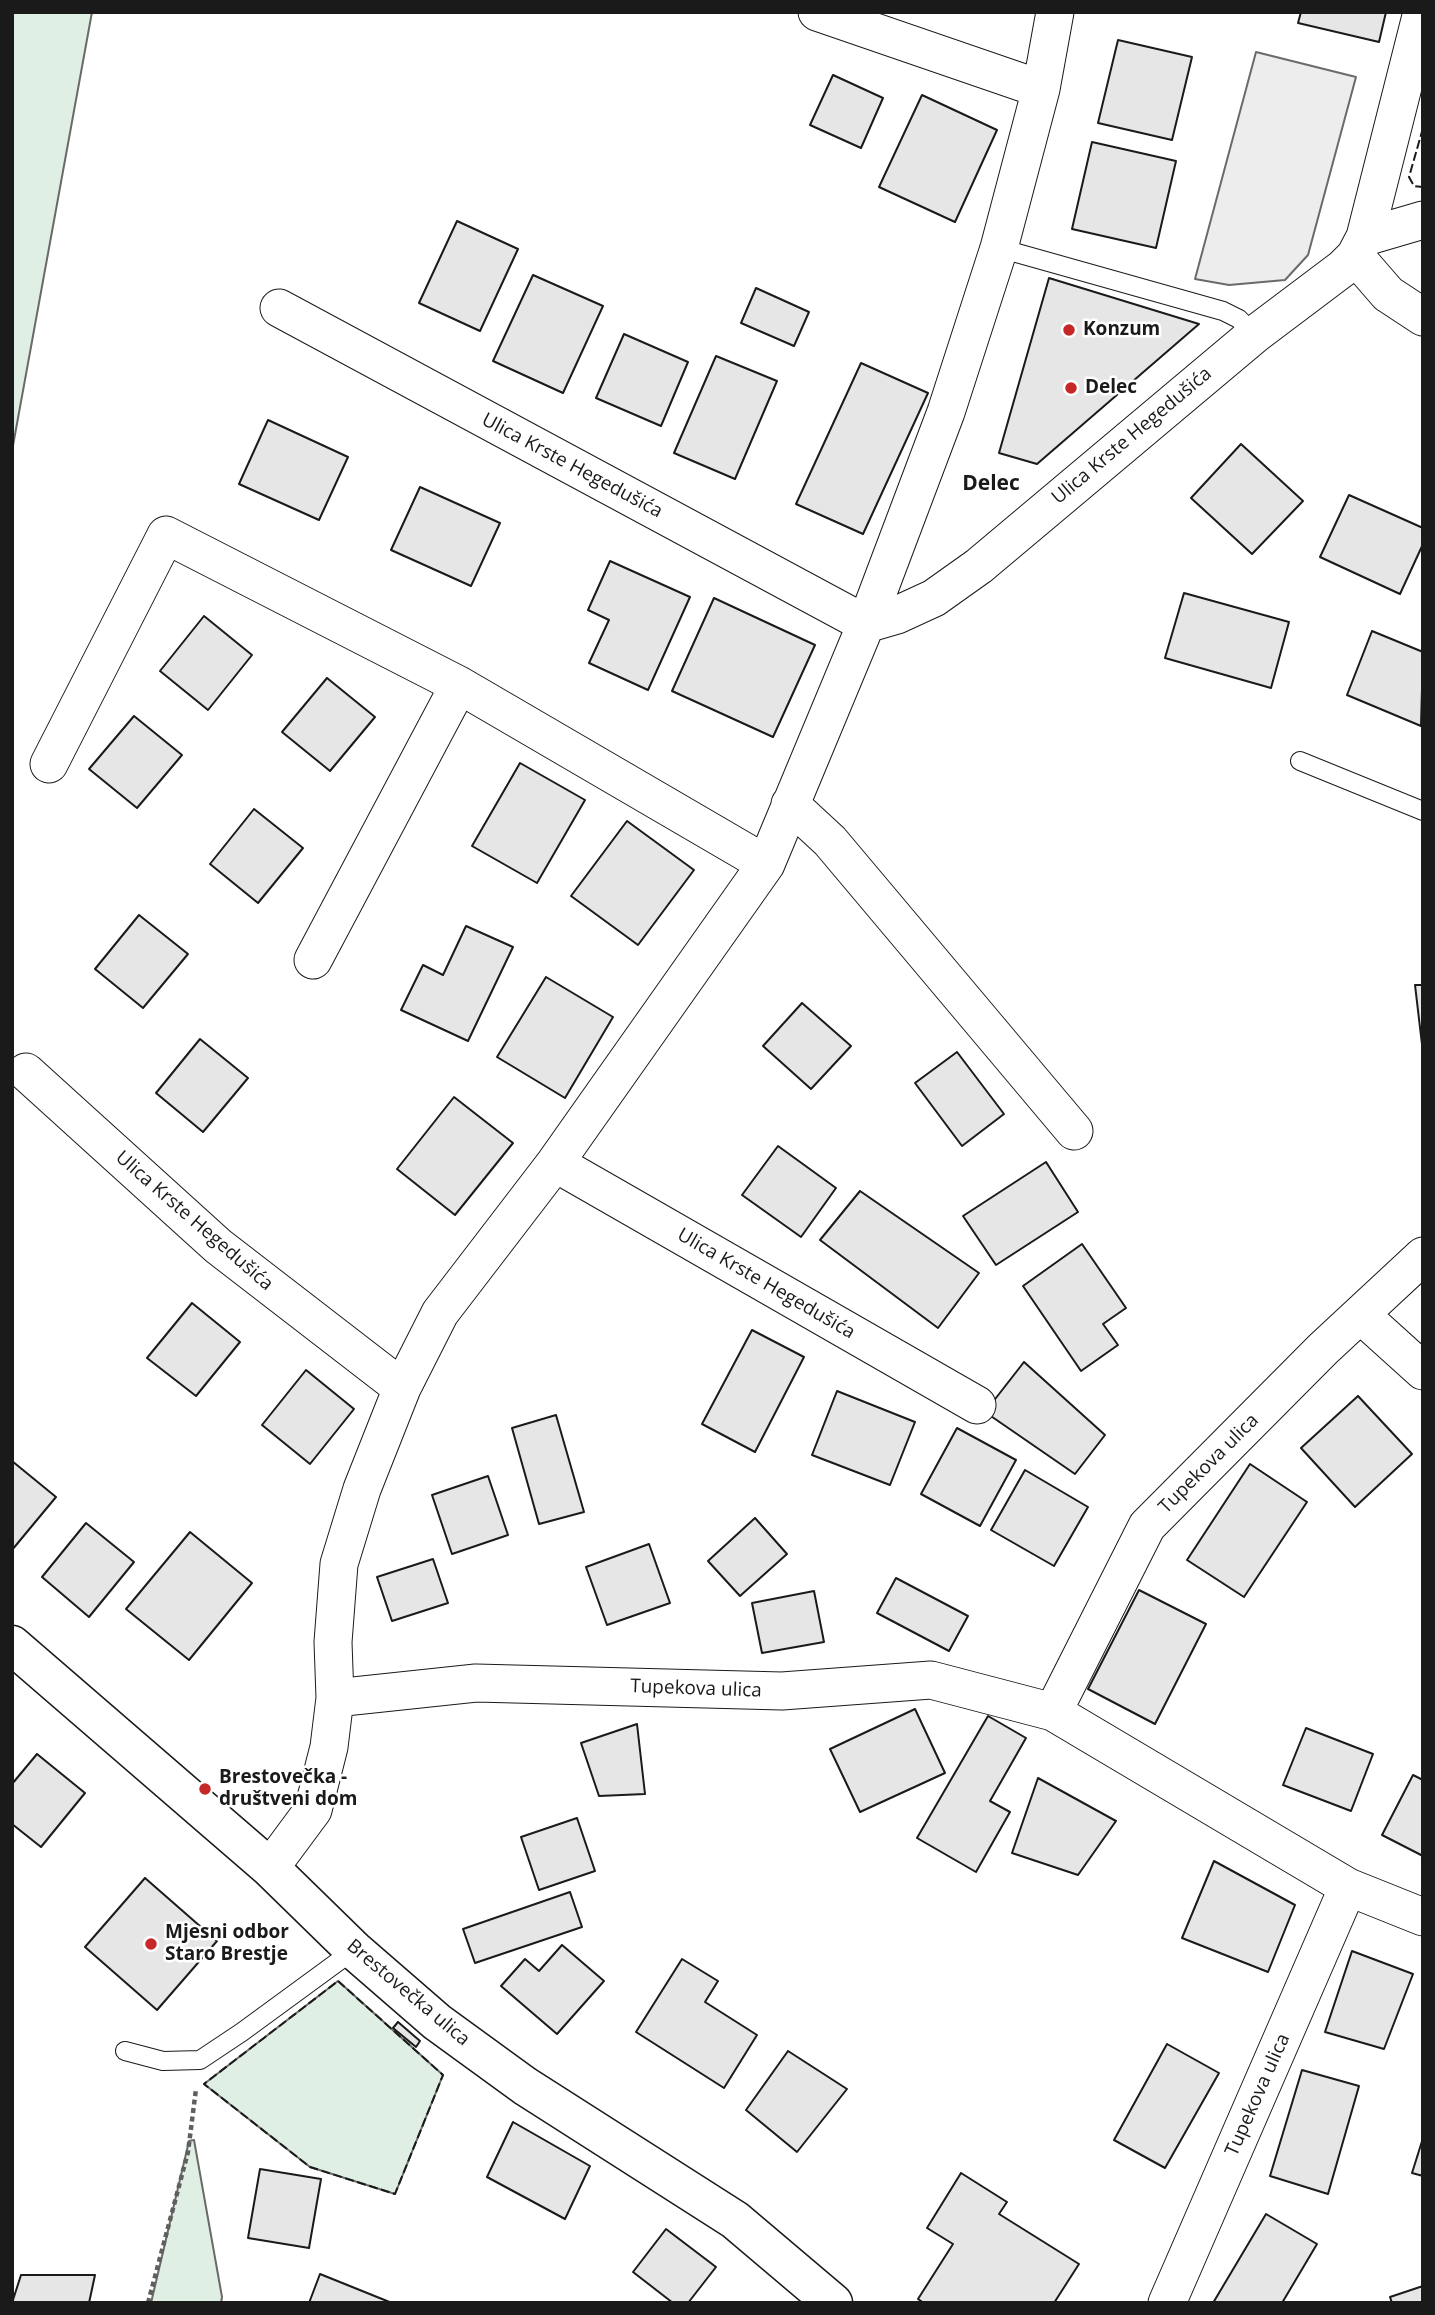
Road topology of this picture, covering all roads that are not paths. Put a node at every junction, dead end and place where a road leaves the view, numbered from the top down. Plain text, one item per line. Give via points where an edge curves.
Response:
1 (817, 12) edge
2 (1055, 12) edge
3 (1422, 12) edge
4 (1041, 89) junction
5 (1423, 220) edge
6 (1360, 246) junction
7 (999, 248) junction
8 (279, 308) dead end
9 (1423, 317) edge
10 (1254, 335) junction
11 (866, 624) junction
12 (459, 685) junction
13 (1300, 761) dead end
14 (49, 764) dead end
15 (790, 804) junction
16 (1423, 811) edge
17 (766, 864) junction
18 (313, 960) dead end
19 (26, 1072) dead end
20 (1074, 1130) dead end
21 (555, 1163) junction
22 (1423, 1256) edge
23 (1361, 1315) junction
24 (1423, 1371) edge
25 (402, 1388) junction
26 (977, 1405) dead end
27 (12, 1645) edge
28 (335, 1698) junction
29 (1053, 1712) junction
30 (270, 1868) junction
31 (1348, 1887) junction
32 (1423, 1917) edge
33 (354, 1950) junction
34 (125, 2051) dead end
35 (833, 2303) edge
36 (1167, 2303) edge

1 - 4 street
2 - 4 street
3 - 6 street
4 - 7 street
5 - 6 street, Ulica Krste Hegedušića
6 - 9 street via 1388,294
6 - 10 street, Ulica Krste Hegedušića via 1343,268
7 - 10 lane via 1223,311
7 - 11 street via 946,412
8 - 11 street, Ulica Krste Hegedušića
10 - 11 street, Ulica Krste Hegedušića via 978,566 934,597
11 - 15 street
12 - 14 street via 166,535
12 - 17 street
12 - 18 street
13 - 16 lane
15 - 17 street
15 - 20 street via 830,841
17 - 21 street
19 - 25 street, Ulica Krste Hegedušića via 218,1246
21 - 25 street via 440,1313
21 - 26 street, Ulica Krste Hegedušića
22 - 23 street, Tupekova ulica
23 - 24 street
23 - 29 street, Tupekova ulica via 1147,1526
25 - 28 street via 362,1489 339,1564 333,1642
27 - 30 street, Brestovečka ulica
28 - 29 street, Tupekova ulica via 476,1683 782,1691 931,1680
28 - 30 street via 329,1747 313,1810
29 - 31 street, Tupekova ulica
30 - 33 street, Brestovečka ulica
31 - 32 street, Tupekova ulica
31 - 36 street, Tupekova ulica
33 - 34 lane via 200,2060 163,2061
33 - 35 street, Brestovečka ulica via 437,2022 525,2086 735,2220

